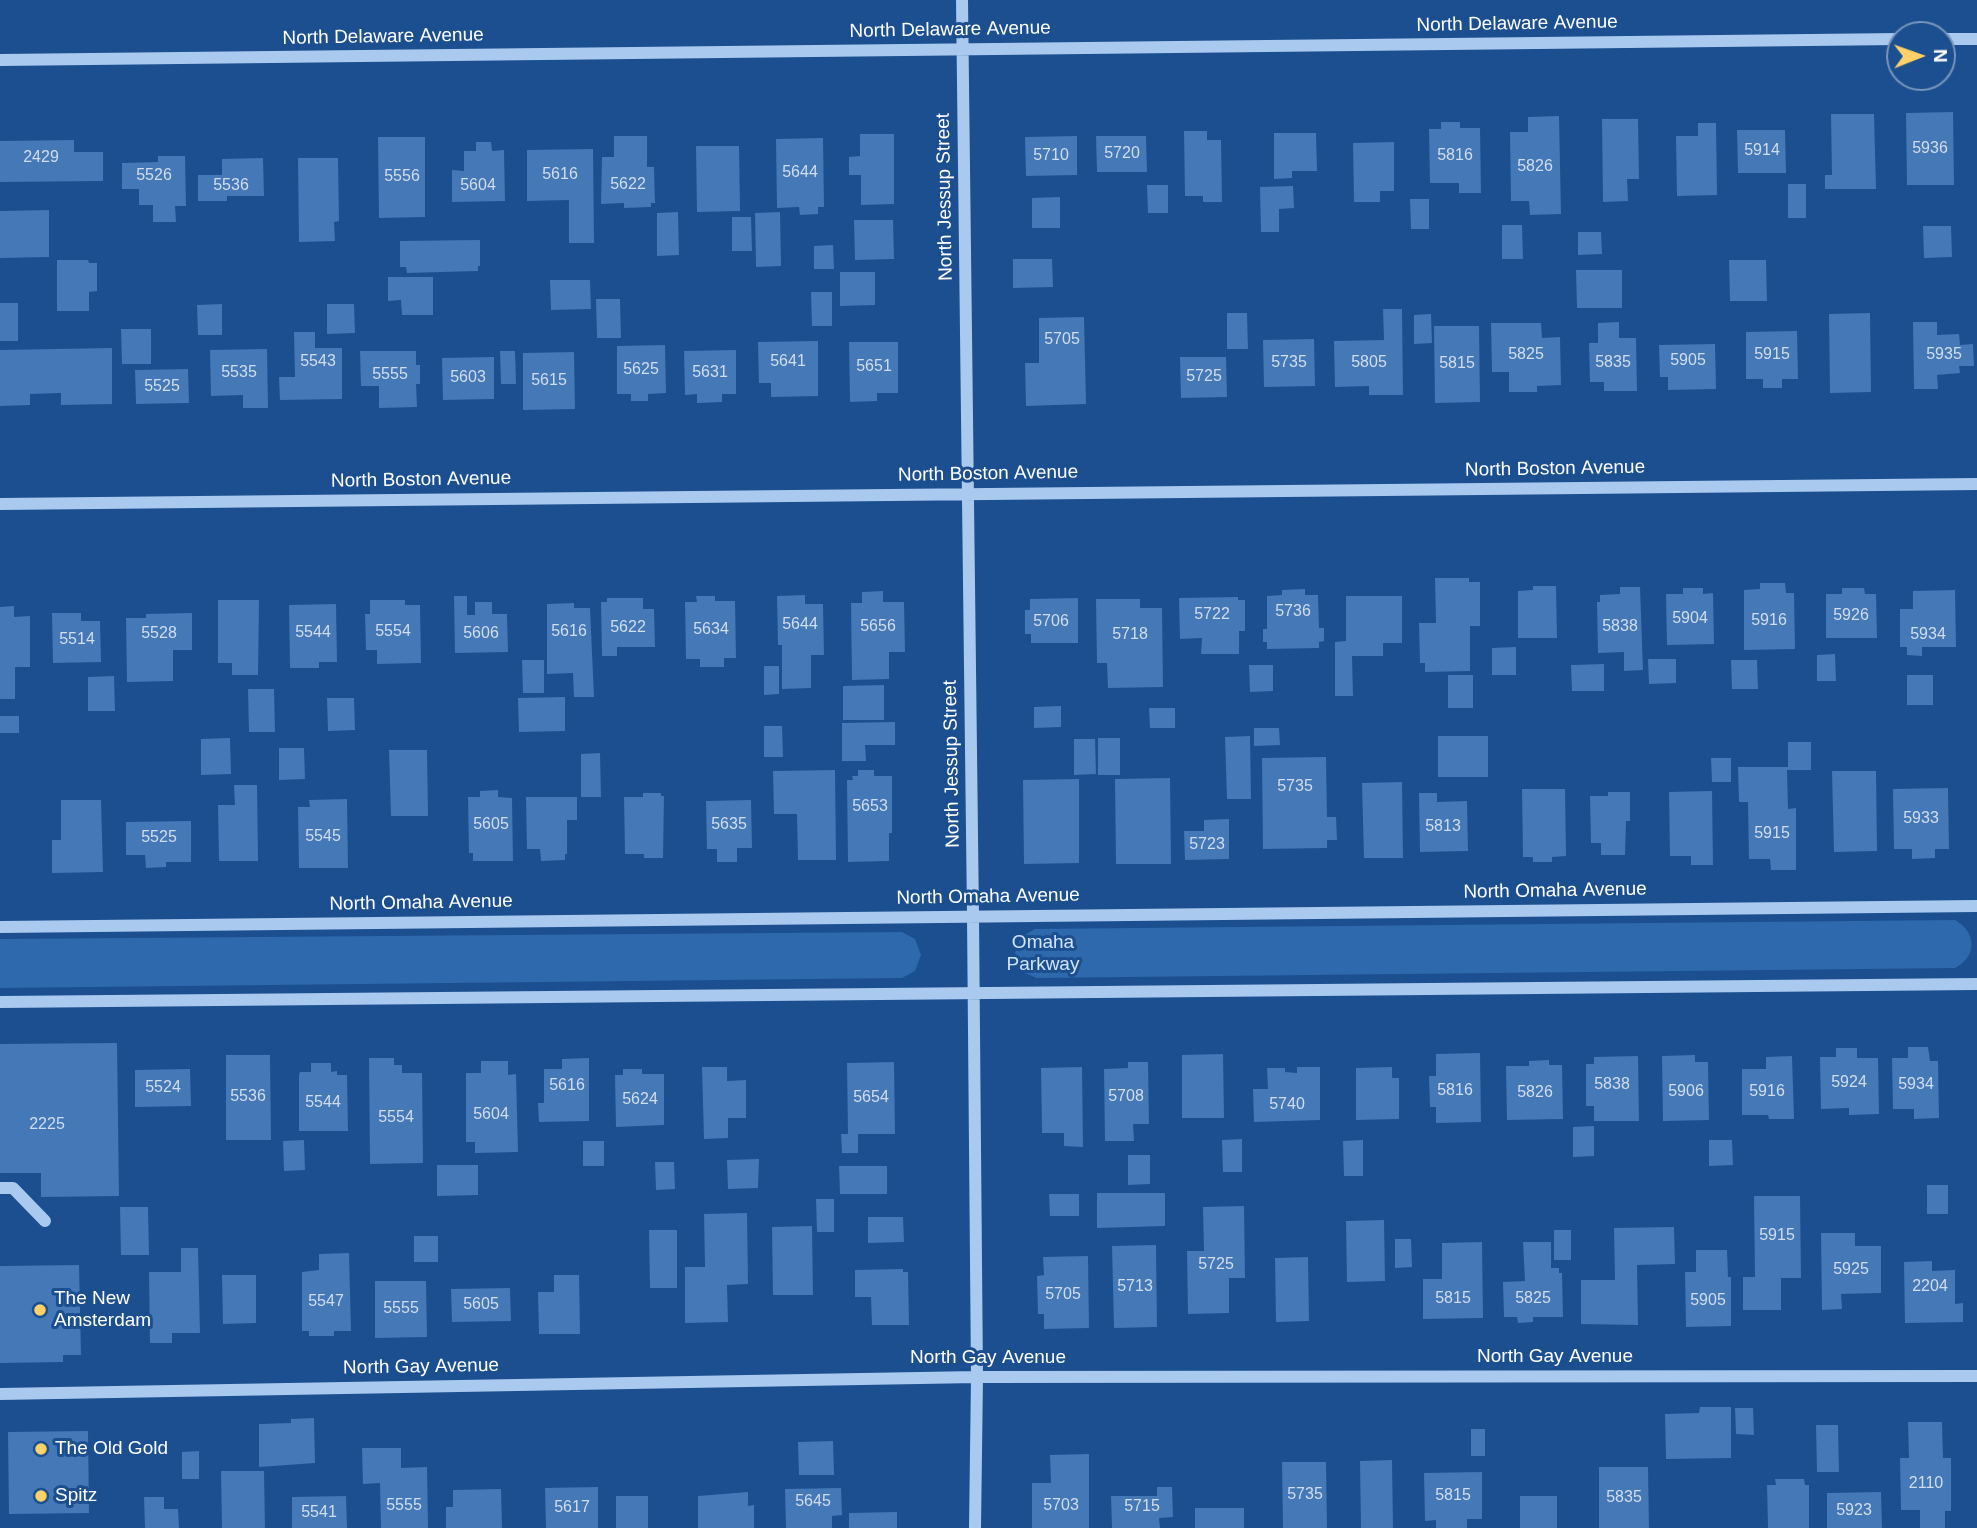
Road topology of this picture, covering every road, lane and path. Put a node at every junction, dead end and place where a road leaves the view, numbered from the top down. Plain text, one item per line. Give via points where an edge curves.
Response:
1 (962, 0) edge
2 (1886, 39) edge
3 (1956, 39) edge
4 (1977, 39) edge
5 (962, 49) junction
6 (0, 60) edge
7 (1977, 484) edge
8 (967, 494) junction
9 (0, 504) edge
10 (1977, 906) edge
11 (973, 916) junction
12 (0, 927) edge
13 (1977, 984) edge
14 (974, 993) junction
15 (0, 1003) edge
16 (0, 1188) edge
17 (45, 1221) dead end
18 (1977, 1376) edge
19 (977, 1377) junction
20 (0, 1394) edge
21 (975, 1528) edge

1 - 5 street, North Jessup Street
2 - 5 street, North Delaware Avenue
3 - 4 street
5 - 6 street, North Delaware Avenue
5 - 8 street, North Jessup Street
7 - 8 street, North Boston Avenue
8 - 9 street, North Boston Avenue
8 - 11 street, North Jessup Street
10 - 11 street, North Omaha Avenue
11 - 12 street, North Omaha Avenue
11 - 14 street, North Jessup Street
13 - 14 street
14 - 15 street
14 - 19 street, North Jessup Street
16 - 17 street via 13,1188
18 - 19 street, North Gay Avenue
19 - 20 street, North Gay Avenue
19 - 21 street, North Jessup Street

